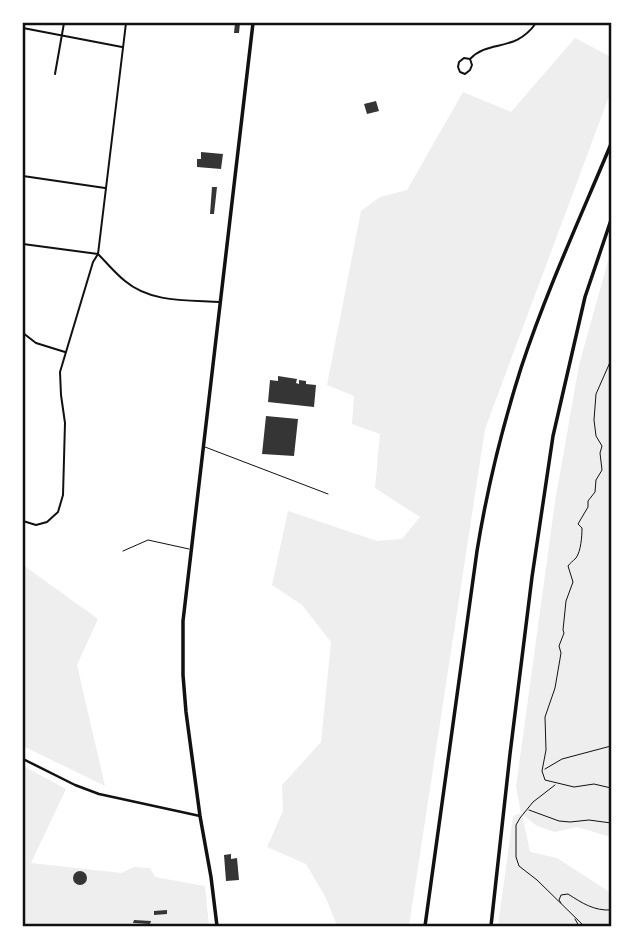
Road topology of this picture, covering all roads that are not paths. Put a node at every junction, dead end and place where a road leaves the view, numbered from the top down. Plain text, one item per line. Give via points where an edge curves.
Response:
1 (64, 23) edge
2 (126, 23) edge
3 (253, 23) edge
4 (536, 23) edge
5 (23, 28) edge
6 (62, 35) junction
7 (123, 47) junction
8 (470, 59) junction
9 (55, 74) dead end
10 (611, 144) edge
11 (23, 176) edge
12 (106, 188) junction
13 (611, 220) edge
14 (23, 244) edge
15 (98, 254) junction
16 (220, 302) junction
17 (23, 333) edge
18 (66, 353) junction
19 (203, 446) junction
20 (328, 494) dead end
21 (23, 521) edge
22 (191, 550) junction
23 (123, 551) dead end
24 (23, 759) edge
25 (200, 816) junction
26 (217, 926) edge
27 (425, 926) edge
28 (491, 926) edge

1 - 6 street
2 - 7 street
3 - 16 main road
4 - 8 street via 518,41 484,50
5 - 6 street
6 - 7 street
6 - 9 street
7 - 12 street
8 - 8 street via 458,62 460,72 470,70
10 - 27 main road via 546,301 500,440 477,551
11 - 12 street
12 - 15 street
13 - 28 main road via 585,297 553,436 509,754
14 - 15 street
15 - 16 street via 142,292
15 - 18 street
16 - 19 main road
17 - 18 street via 36,343
18 - 21 street via 60,372 65,423 63,495 58,512 47,522
19 - 20 lane
19 - 22 main road
22 - 23 lane via 148,540
22 - 25 main road via 183,675
24 - 25 street via 99,793
25 - 26 main road

